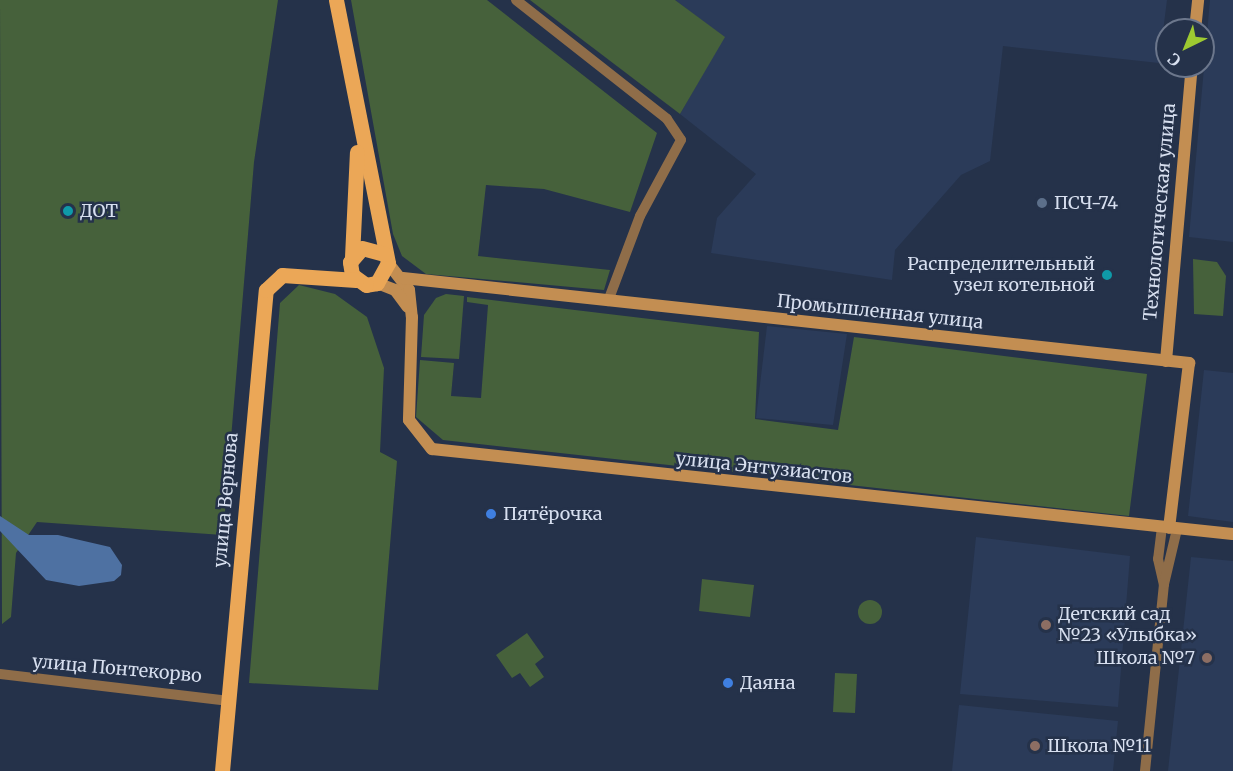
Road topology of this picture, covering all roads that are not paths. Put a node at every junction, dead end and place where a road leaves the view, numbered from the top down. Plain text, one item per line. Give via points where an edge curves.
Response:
1 (336, 0) edge
2 (516, 0) edge
3 (1198, 0) edge
4 (1196, 18) edge
5 (1191, 78) edge
6 (358, 124) junction
7 (351, 259) junction
8 (386, 259) junction
9 (317, 275) junction
10 (403, 278) junction
11 (356, 280) junction
12 (377, 284) junction
13 (608, 301) junction
14 (412, 317) junction
15 (1166, 361) junction
16 (1169, 528) junction
17 (1233, 534) edge
18 (0, 674) edge
19 (229, 700) junction
20 (222, 771) edge
21 (1145, 771) edge

1 - 6 main road
2 - 13 street via 667,119 681,140 640,216
3 - 4 street
5 - 15 street, Технологическая улица
6 - 7 main road
6 - 8 main road
7 - 8 main road, улица Вернова via 370,246
7 - 9 main road, улица Вернова
7 - 11 main road
8 - 10 street
8 - 12 main road
9 - 11 main road, улица Вернова
9 - 19 main road, улица Вернова via 282,275 266,290
10 - 13 street, Промышленная улица
10 - 14 street, улица Энтузиастов
11 - 12 main road, улица Вернова
12 - 14 street via 403,296
13 - 15 street, Промышленная улица
14 - 16 street, улица Энтузиастов via 409,420 432,449
15 - 16 street, Промышленная улица via 1189,363
16 - 17 street, улица Энтузиастов
16 - 21 street
18 - 19 street, улица Понтекорво
19 - 20 main road, улица Вернова

